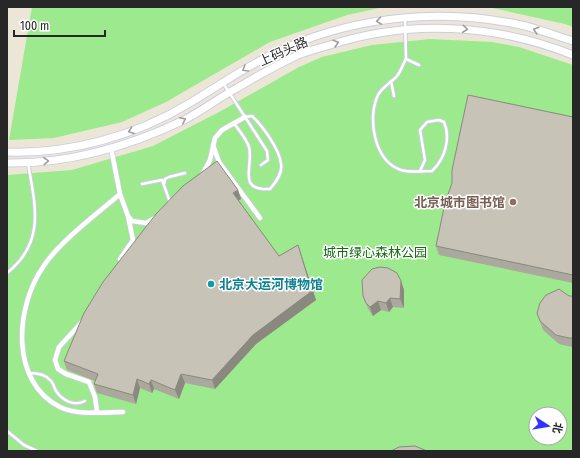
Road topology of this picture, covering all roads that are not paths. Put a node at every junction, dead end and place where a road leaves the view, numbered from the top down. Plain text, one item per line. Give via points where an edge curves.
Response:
1 (405, 18) junction
2 (405, 29) junction
3 (573, 41) edge
4 (573, 55) edge
5 (406, 59) junction
6 (418, 65) dead end
7 (391, 81) junction
8 (223, 82) junction
9 (230, 92) junction
10 (394, 96) dead end
11 (245, 117) junction
12 (234, 123) junction
13 (213, 145) junction
14 (111, 148) junction
15 (7, 152) edge
16 (28, 162) junction
17 (7, 163) edge
18 (261, 165) dead end
19 (420, 171) junction
20 (185, 173) dead end
21 (195, 181) edge
22 (142, 184) dead end
23 (164, 184) junction
24 (120, 194) junction
25 (175, 197) edge
26 (168, 204) joint
27 (158, 214) edge
28 (128, 216) junction
29 (260, 218) dead end
30 (118, 262) edge
31 (7, 273) edge
32 (85, 317) edge
33 (29, 373) junction
34 (85, 401) dead end
35 (97, 412) junction
36 (123, 412) dead end
37 (7, 431) edge
38 (37, 451) edge

1 - 2 lane
3 -> 1 main road, 上码头路 via 522,26 484,19
1 -> 8 main road, 上码头路 via 372,22 325,33 285,48
2 -> 4 main road, 上码头路 via 453,28 497,33
2 - 5 lane
9 -> 2 main road, 上码头路 via 300,55 342,41
5 - 6 lane
5 - 7 lane via 397,76
7 - 10 lane
7 - 19 lane via 378,94 372,110 372,125 378,146 394,166 402,170
8 - 9 lane
8 -> 15 main road, 上码头路 via 151,124 121,135 78,146 38,152
9 - 11 lane
14 -> 9 main road, 上码头路 via 183,120
11 - 12 street
11 - 12 lane via 252,116 260,123 279,155 282,165 279,176 270,189 251,184 248,177 249,148
11 - 18 lane via 266,152 268,160
12 - 13 street via 222,130
13 - 21 street via 210,160 202,175
13 - 29 street via 219,162
16 -> 14 main road, 上码头路 via 60,160
14 - 24 street
16 - 17 main road, 上码头路
16 - 31 lane via 36,218 33,235 29,248
19 - 19 lane via 432,171 439,164 447,136 444,122 427,122 420,130 425,160
20 - 23 lane via 169,177
22 - 23 lane via 162,180
23 - 26 lane
24 - 28 street
24 - 33 street via 55,252 30,289 22,339
25 - 26 street
27 - 28 street via 146,223 132,221
28 - 30 street via 133,240
32 - 35 street via 82,324 59,347 55,360 58,369 89,382
33 - 34 lane via 50,379 64,400 73,403
33 - 35 street via 31,380 44,397 61,408
35 - 36 street
37 - 38 lane via 24,445

